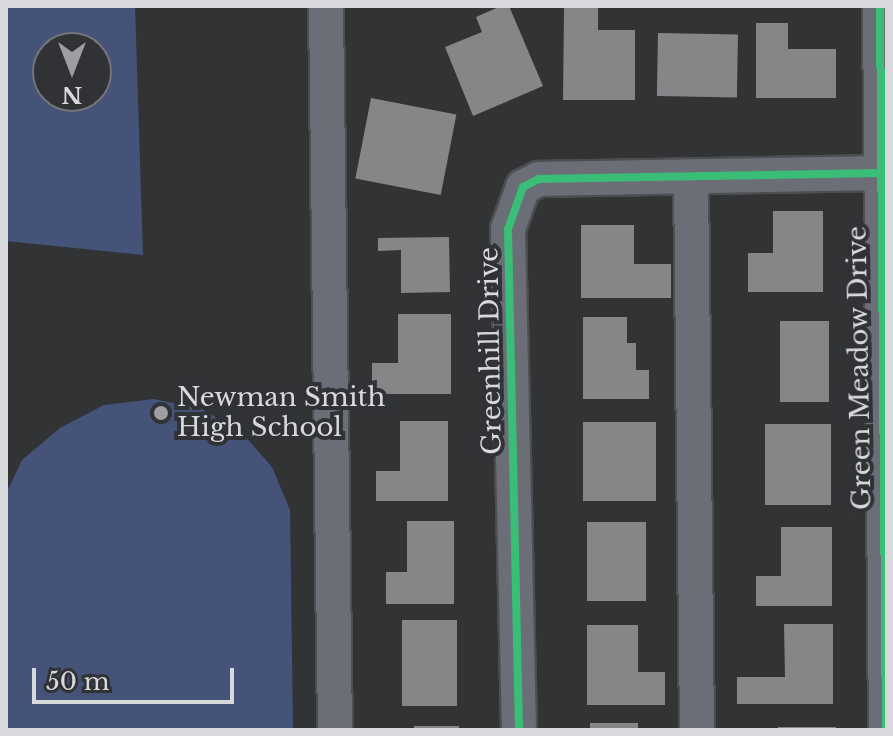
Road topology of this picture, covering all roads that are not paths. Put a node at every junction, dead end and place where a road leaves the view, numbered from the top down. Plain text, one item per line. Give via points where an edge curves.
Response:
1 (326, 6) edge
2 (880, 6) edge
3 (878, 173) junction
4 (691, 177) junction
5 (335, 730) edge
6 (519, 730) edge
7 (697, 730) edge
8 (886, 730) edge

1 - 5 street
2 - 3 street, Green Meadow Drive
3 - 4 street, Greenhill Drive
3 - 8 street, Green Meadow Drive
4 - 6 street, Greenhill Drive via 539,179 523,187 511,209
4 - 7 street

